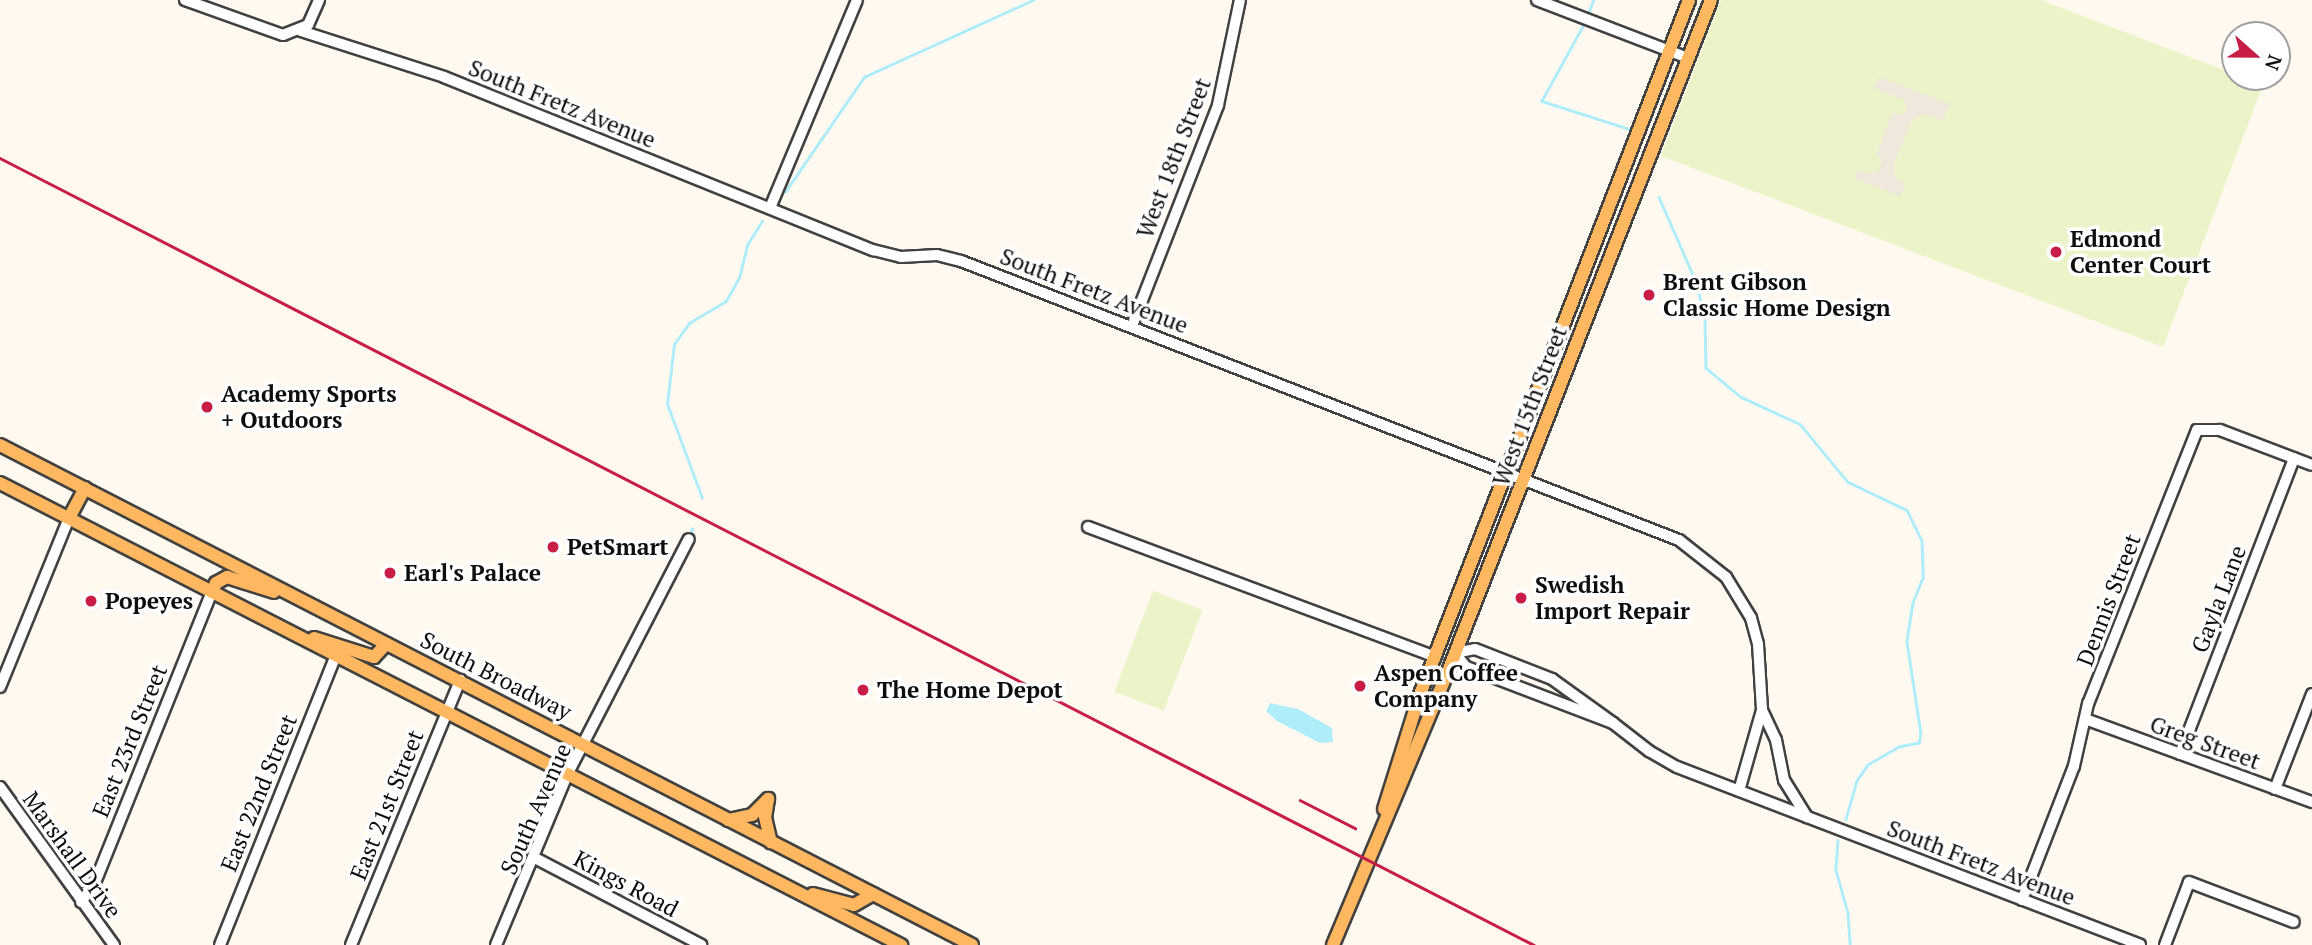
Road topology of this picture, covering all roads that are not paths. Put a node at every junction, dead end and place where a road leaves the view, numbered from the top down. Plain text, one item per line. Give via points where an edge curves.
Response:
1 (185, 0) edge
2 (319, 0) edge
3 (857, 0) edge
4 (1240, 0) edge
5 (1537, 0) edge
6 (1689, 0) edge
7 (1711, 0) edge
8 (301, 31) junction
9 (1669, 50) junction
10 (1688, 58) junction
11 (770, 208) junction
12 (1132, 326) junction
13 (0, 445) edge
14 (2294, 458) junction
15 (2312, 465) edge
16 (1507, 472) junction
17 (1524, 479) junction
18 (0, 484) edge
19 (85, 488) junction
20 (69, 518) junction
21 (1088, 527) dead end
22 (689, 539) dead end
23 (212, 592) junction
24 (295, 597) junction
25 (288, 631) junction
26 (386, 643) junction
27 (1455, 653) junction
28 (336, 655) junction
29 (1435, 657) junction
30 (460, 680) junction
31 (0, 687) edge
32 (2312, 694) edge
33 (1762, 710) junction
34 (446, 711) junction
35 (2085, 719) junction
36 (1613, 723) junction
37 (585, 746) junction
38 (2180, 754) junction
39 (568, 774) junction
40 (0, 788) edge
41 (2275, 789) junction
42 (1739, 791) junction
43 (2312, 802) edge
44 (1808, 817) junction
45 (728, 820) junction
46 (1381, 823) junction
47 (771, 842) junction
48 (533, 857) junction
49 (795, 890) junction
50 (873, 894) junction
51 (2022, 900) junction
52 (81, 902) junction
53 (2294, 922) dead end
54 (114, 945) edge
55 (220, 945) edge
56 (352, 945) edge
57 (496, 945) edge
58 (701, 945) edge
59 (901, 945) edge
60 (972, 945) edge
61 (1333, 945) edge
62 (2140, 945) edge
63 (2165, 945) edge

1 - 8 street, South Fretz Avenue via 275,34
2 - 8 street
3 - 11 street
4 - 12 street, West 18th Street via 1218,105
5 - 9 street
6 - 9 main road, West 15th Street
7 - 10 main road, West 15th Street
8 - 11 street, South Fretz Avenue via 444,77
9 - 10 street
9 - 16 main road, West 15th Street
10 - 17 main road, West 15th Street
11 - 12 street, South Fretz Avenue via 888,255 961,261
12 - 16 street, South Fretz Avenue
13 - 19 main road, South Broadway
14 - 15 street, Dennis Street
14 - 35 street, Dennis Street via 2220,430 2197,430
14 - 38 street, Gayla Lane
16 - 17 street, South Fretz Avenue
16 - 29 main road, West 15th Street
17 - 27 main road, West 15th Street
17 - 33 street, South Fretz Avenue via 1679,540 1715,565 1751,618 1758,644
18 - 20 main road
19 - 20 main road
19 - 24 main road, South Broadway
20 - 23 main road
20 - 31 street
21 - 29 street
22 - 37 street, South Avenue
23 - 24 main road via 216,583 227,577
23 - 25 main road
23 - 52 street, East 23rd Street via 94,885
24 - 26 main road, South Broadway
25 - 26 main road via 374,657
25 - 28 main road
26 - 30 main road, South Broadway
27 - 29 main road
27 - 36 street, South Fretz Avenue via 1466,667
27 - 36 street, South Fretz Avenue via 1475,649 1552,679
27 - 46 main road, West 15th Street
28 - 34 main road
28 - 55 street, East 22nd Street
29 - 46 main road, West 15th Street via 1390,779
30 - 34 street, East 21st Street
30 - 37 main road, South Broadway
32 - 41 street
33 - 42 street, South Fretz Avenue
33 - 44 street, South Fretz Avenue via 1776,740 1784,780
34 - 39 main road
34 - 56 street, East 21st Street
35 - 38 street, Greg Street
35 - 51 street, Dennis Street via 2074,766
36 - 42 street, South Fretz Avenue via 1672,765
37 - 39 street, South Avenue
37 - 45 main road, South Broadway
38 - 41 street, Greg Street
39 - 48 street, South Avenue
39 - 49 main road
40 - 52 street, Marshall Drive
41 - 43 street, Greg Street
42 - 44 street, South Fretz Avenue
44 - 51 street, South Fretz Avenue
45 - 47 main road, South Broadway
45 - 47 main road via 752,815 768,799 765,817
46 - 61 main road, West 15th Street
47 - 50 main road, South Broadway
48 - 57 street, South Avenue
48 - 58 street, Kings Road
49 - 50 main road via 854,905
49 - 59 main road
50 - 60 main road, South Broadway
51 - 62 street, South Fretz Avenue
52 - 54 street, Marshall Drive
53 - 63 street via 2189,882

